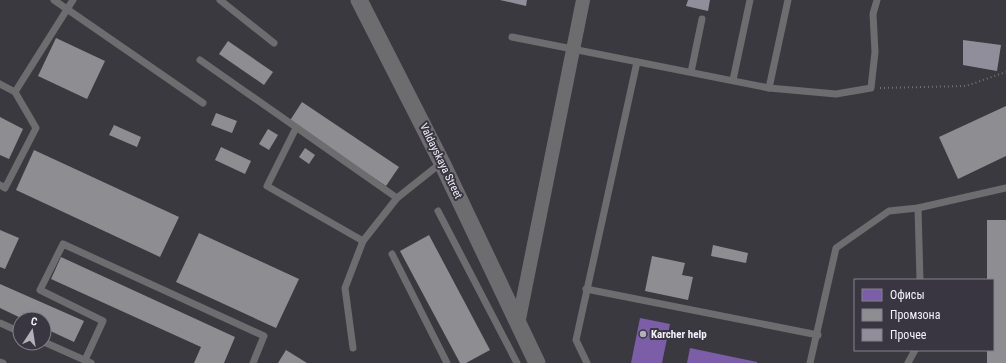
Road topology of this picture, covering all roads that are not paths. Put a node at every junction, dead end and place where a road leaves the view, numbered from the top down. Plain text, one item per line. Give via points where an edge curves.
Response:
1 (54, 0) edge
2 (73, 0) edge
3 (220, 0) edge
4 (359, 0) edge
5 (583, 0) edge
6 (750, 0) edge
7 (788, 0) edge
8 (878, 0) edge
9 (66, 8) junction
10 (702, 19) dead end
11 (512, 37) dead end
12 (274, 43) dead end
13 (574, 50) junction
14 (200, 60) dead end
15 (637, 62) junction
16 (691, 72) junction
17 (733, 80) junction
18 (0, 84) edge
19 (769, 88) junction
20 (15, 92) junction
21 (203, 103) dead end
22 (296, 128) junction
23 (442, 163) junction
24 (0, 185) edge
25 (1006, 188) edge
26 (397, 198) junction
27 (918, 208) junction
28 (438, 211) dead end
29 (363, 242) junction
30 (392, 254) dead end
31 (920, 279) edge
32 (586, 289) junction
33 (0, 323) edge
34 (518, 324) junction
35 (12, 328) edge
36 (818, 335) junction
37 (52, 346) edge
38 (353, 348) dead end
39 (914, 351) edge
40 (524, 361) edge
41 (0, 362) edge
42 (88, 362) edge
43 (3, 363) edge
44 (253, 363) edge
45 (446, 363) edge
46 (587, 363) edge
47 (810, 363) edge
48 (908, 363) edge

1 - 9 lane
2 - 9 lane
3 - 12 lane
4 - 23 street, Valdayskaya Street
5 - 13 street
6 - 17 lane
7 - 19 lane
8 - 19 lane via 873,14 875,52 871,88 836,94
9 - 20 lane
9 - 21 lane
10 - 16 lane
11 - 13 lane
13 - 15 lane
13 - 34 street
14 - 22 lane
15 - 16 lane
15 - 32 lane
16 - 17 lane
17 - 19 lane
18 - 20 lane
20 - 24 lane via 36,128 6,188
22 - 26 lane
22 - 29 lane via 267,186
23 - 26 lane
23 - 34 street, Valdayskaya Street
25 - 27 lane
26 - 29 lane
27 - 31 lane
27 - 36 lane via 889,211 836,248
28 - 40 lane
29 - 38 lane via 345,288
30 - 45 lane
32 - 36 lane
32 - 46 lane via 576,340
33 - 35 lane
34 - 40 street, Valdayskaya Street
36 - 47 lane
37 - 42 lane
39 - 48 lane
41 - 43 lane
42 - 44 lane via 103,320 40,290 63,244 264,336

